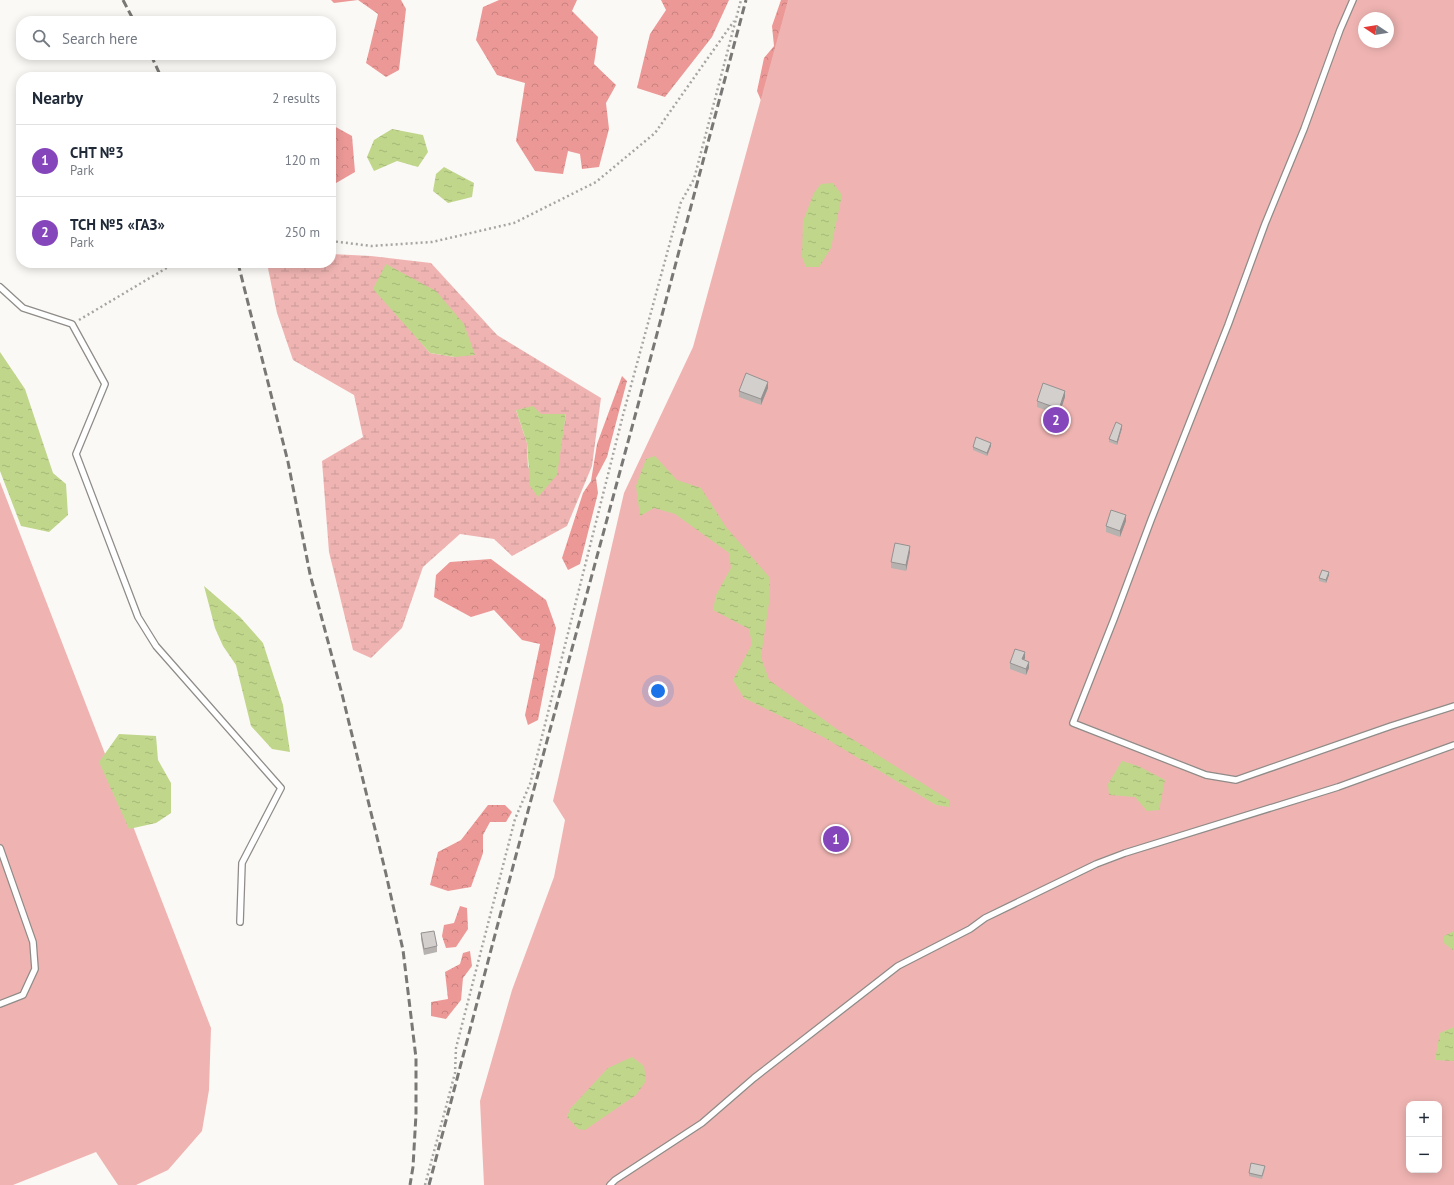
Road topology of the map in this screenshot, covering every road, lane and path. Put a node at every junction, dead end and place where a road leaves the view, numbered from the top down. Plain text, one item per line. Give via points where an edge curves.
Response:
1 (741, 0) edge
2 (1353, 0) edge
3 (736, 19) junction
4 (336, 242) edge
5 (167, 268) edge
6 (0, 287) edge
7 (72, 324) junction
8 (1454, 706) edge
9 (1454, 745) edge
10 (0, 848) edge
11 (240, 922) dead end
12 (0, 1004) edge
13 (425, 1185) edge
14 (610, 1185) edge

1 - 3 path
2 - 8 lane via 1073,723 1206,776 1236,780
3 - 4 path via 655,133 596,182 514,223 432,242 370,246
3 - 13 path via 694,179 681,202 623,415 530,784 515,819 456,1048 455,1073
5 - 7 path
6 - 7 lane via 23,308
7 - 11 lane via 105,384 76,454 138,617 156,646 281,788 242,863
9 - 14 lane via 1338,787 1125,853 1096,864 985,918 970,929 898,966 754,1078 702,1123
10 - 12 lane via 34,942 35,969 23,995

